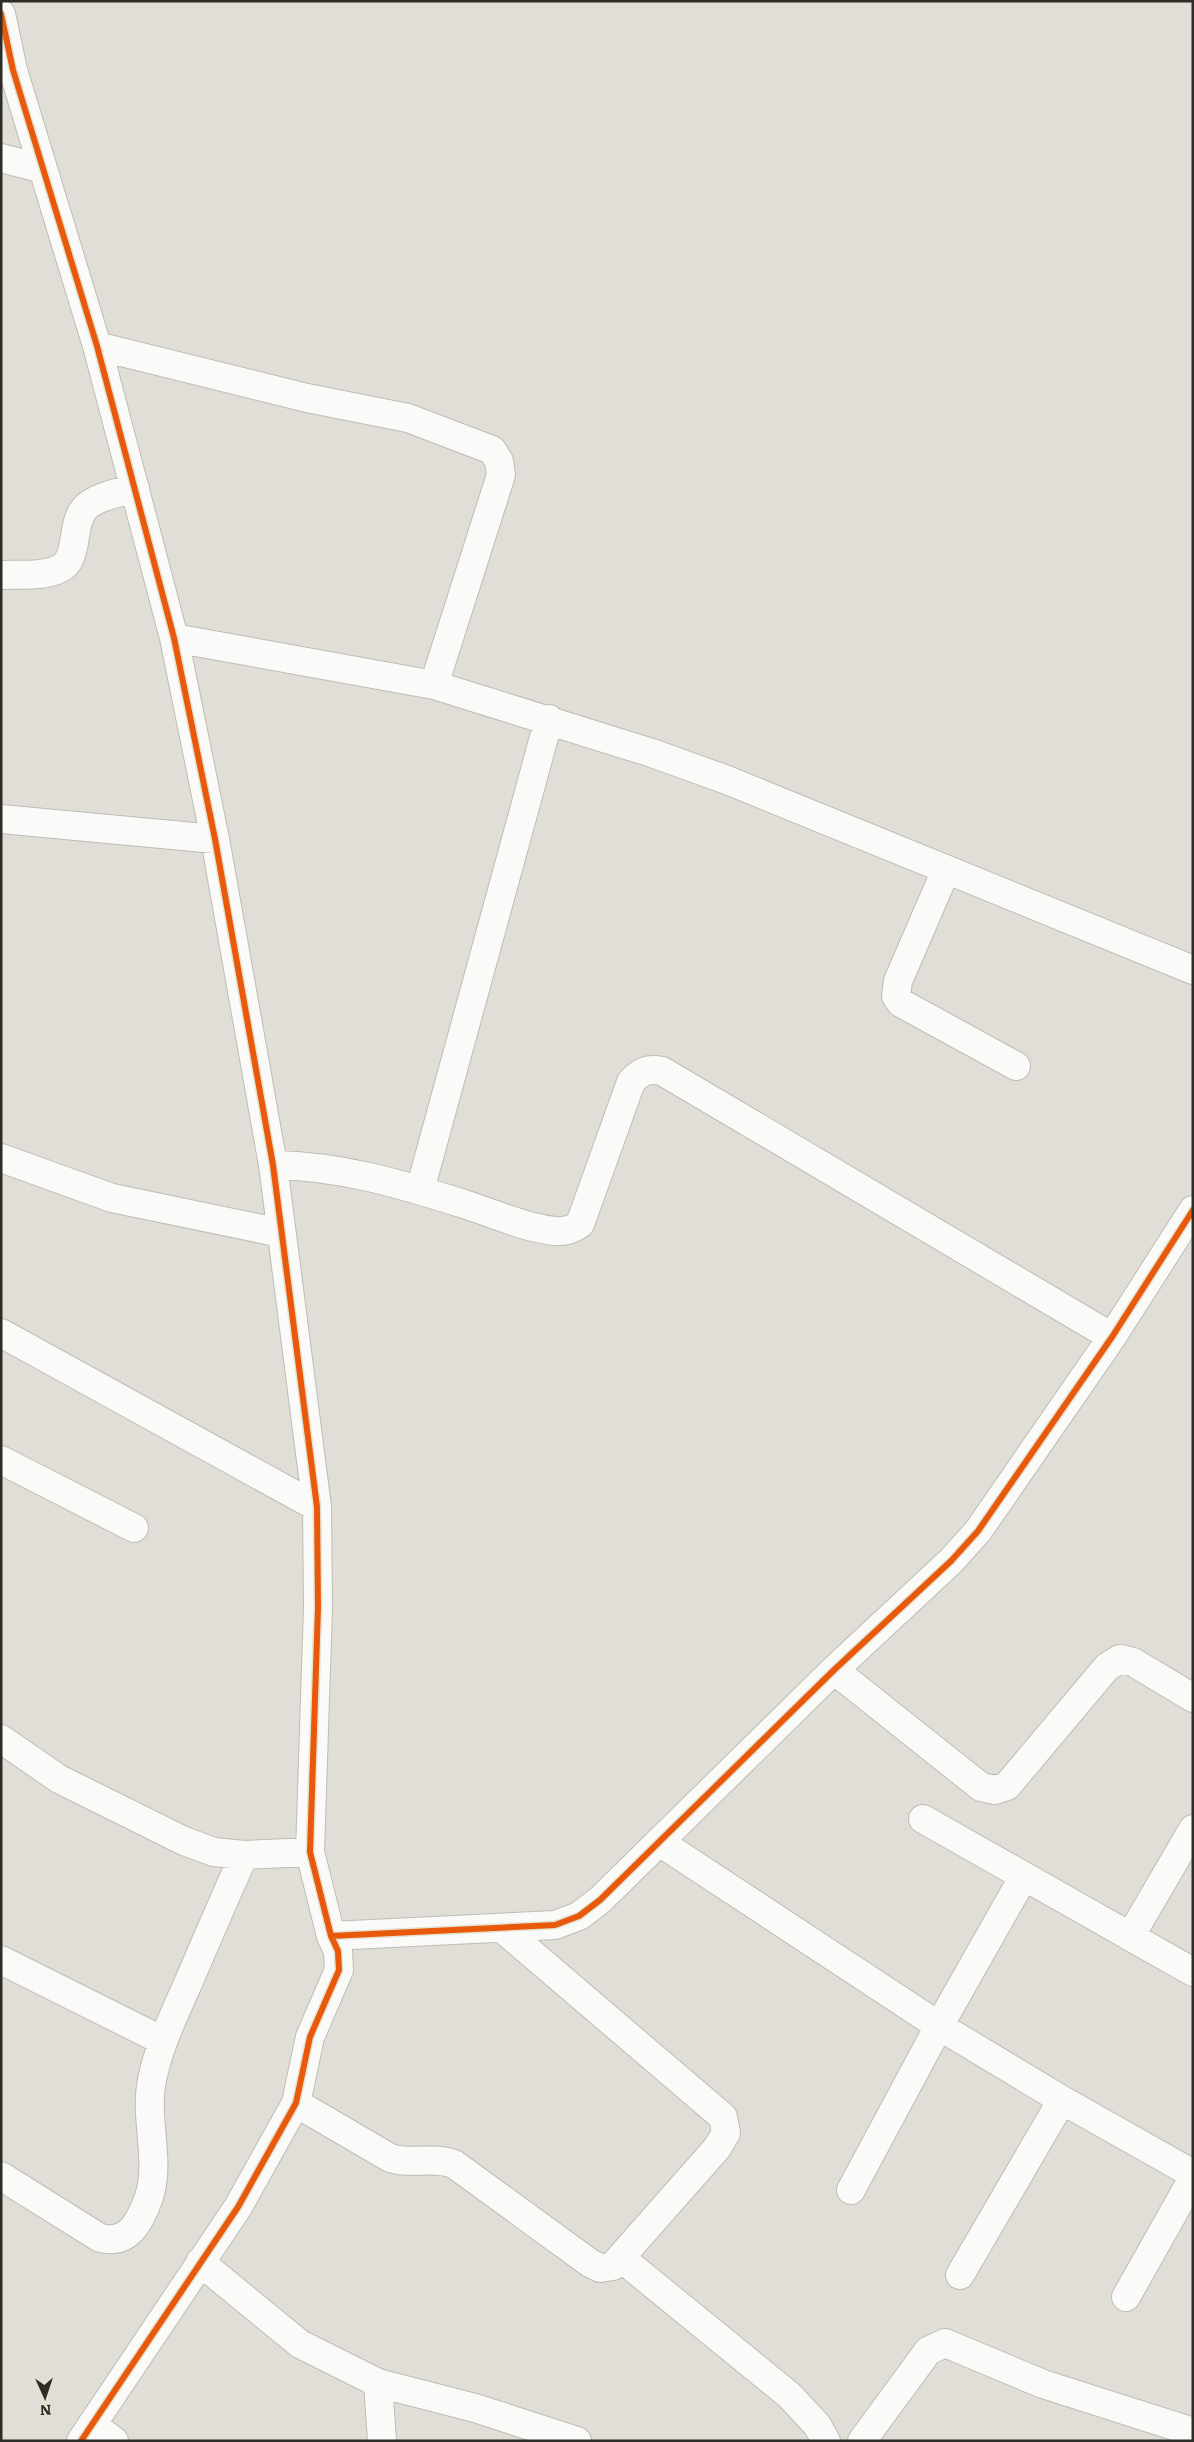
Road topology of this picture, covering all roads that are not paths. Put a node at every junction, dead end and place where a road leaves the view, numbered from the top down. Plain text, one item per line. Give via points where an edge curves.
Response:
1 (1, 14) edge
2 (1, 158) edge
3 (43, 169) junction
4 (97, 346) junction
5 (135, 488) junction
6 (1, 575) edge
7 (174, 638) junction
8 (434, 685) junction
9 (548, 720) junction
10 (1, 819) edge
11 (215, 839) junction
12 (946, 870) junction
13 (1193, 970) edge
14 (1016, 1066) dead end
15 (1, 1158) edge
16 (272, 1165) junction
17 (420, 1190) junction
18 (1193, 1210) edge
19 (281, 1233) junction
20 (1, 1333) edge
21 (1112, 1337) junction
22 (1, 1460) edge
23 (316, 1507) junction
24 (134, 1528) dead end
25 (834, 1670) junction
26 (1193, 1698) edge
27 (1, 1739) edge
28 (923, 1819) dead end
29 (1193, 1829) edge
30 (661, 1843) junction
31 (310, 1852) junction
32 (244, 1855) junction
33 (1024, 1876) junction
34 (503, 1929) junction
35 (331, 1936) junction
36 (1130, 1938) junction
37 (1, 1960) edge
38 (1193, 1972) edge
39 (939, 2026) junction
40 (163, 2041) junction
41 (1062, 2100) junction
42 (296, 2103) junction
43 (1193, 2174) edge
44 (1, 2176) edge
45 (1193, 2178) edge
46 (850, 2190) dead end
47 (621, 2258) junction
48 (200, 2262) junction
49 (960, 2275) dead end
50 (1126, 2297) dead end
51 (378, 2383) junction
52 (86, 2432) edge
53 (1193, 2432) edge
54 (114, 2441) edge
55 (382, 2441) edge
56 (577, 2441) edge
57 (826, 2441) edge
58 (862, 2441) edge

1 - 3 street via 13,70
2 - 3 street
3 - 4 street
4 - 5 street
4 - 8 street via 307,398 408,418 492,450 500,461 501,475
5 - 6 street via 97,500 85,508 78,521 67,564 49,572
5 - 7 street
7 - 8 street
7 - 11 street
8 - 9 street
9 - 12 street via 727,780
9 - 17 street
10 - 11 street
11 - 16 street
12 - 13 street
12 - 14 street via 898,981 896,996 901,1003
15 - 19 street via 112,1198
16 - 17 street via 336,1169
16 - 19 street
17 - 21 street via 536,1227 570,1230 580,1224 631,1082 642,1071 662,1071
18 - 21 street
19 - 23 street
20 - 23 street
21 - 25 street via 978,1531 951,1561
22 - 24 street
23 - 31 street via 318,1608
25 - 26 street via 980,1787 995,1790 1006,1786 1107,1667 1120,1659 1133,1662
25 - 30 street
27 - 32 street via 59,1779 184,1842 214,1852
28 - 33 street
29 - 36 street
30 - 34 street via 579,1916 554,1925
30 - 39 street
31 - 32 street
31 - 35 street
32 - 40 street
33 - 36 street
33 - 39 street
34 - 35 street
34 - 47 street via 723,2117 726,2133 717,2148
35 - 42 street via 338,1951 338,1970 310,2037
36 - 38 street
37 - 40 street
39 - 41 street
39 - 46 street
40 - 44 street via 149,2097 152,2180 142,2212 125,2236 112,2241 100,2238
41 - 43 street
41 - 49 street
42 - 47 street via 390,2158 402,2162 444,2160 454,2164 600,2268 613,2266
42 - 48 street via 238,2207
45 - 50 street
47 - 57 street via 788,2395 817,2425
48 - 51 street via 300,2344
48 - 52 street
51 - 55 street
51 - 56 street via 475,2408
52 - 54 street
53 - 58 street via 1043,2384 945,2343 928,2351

